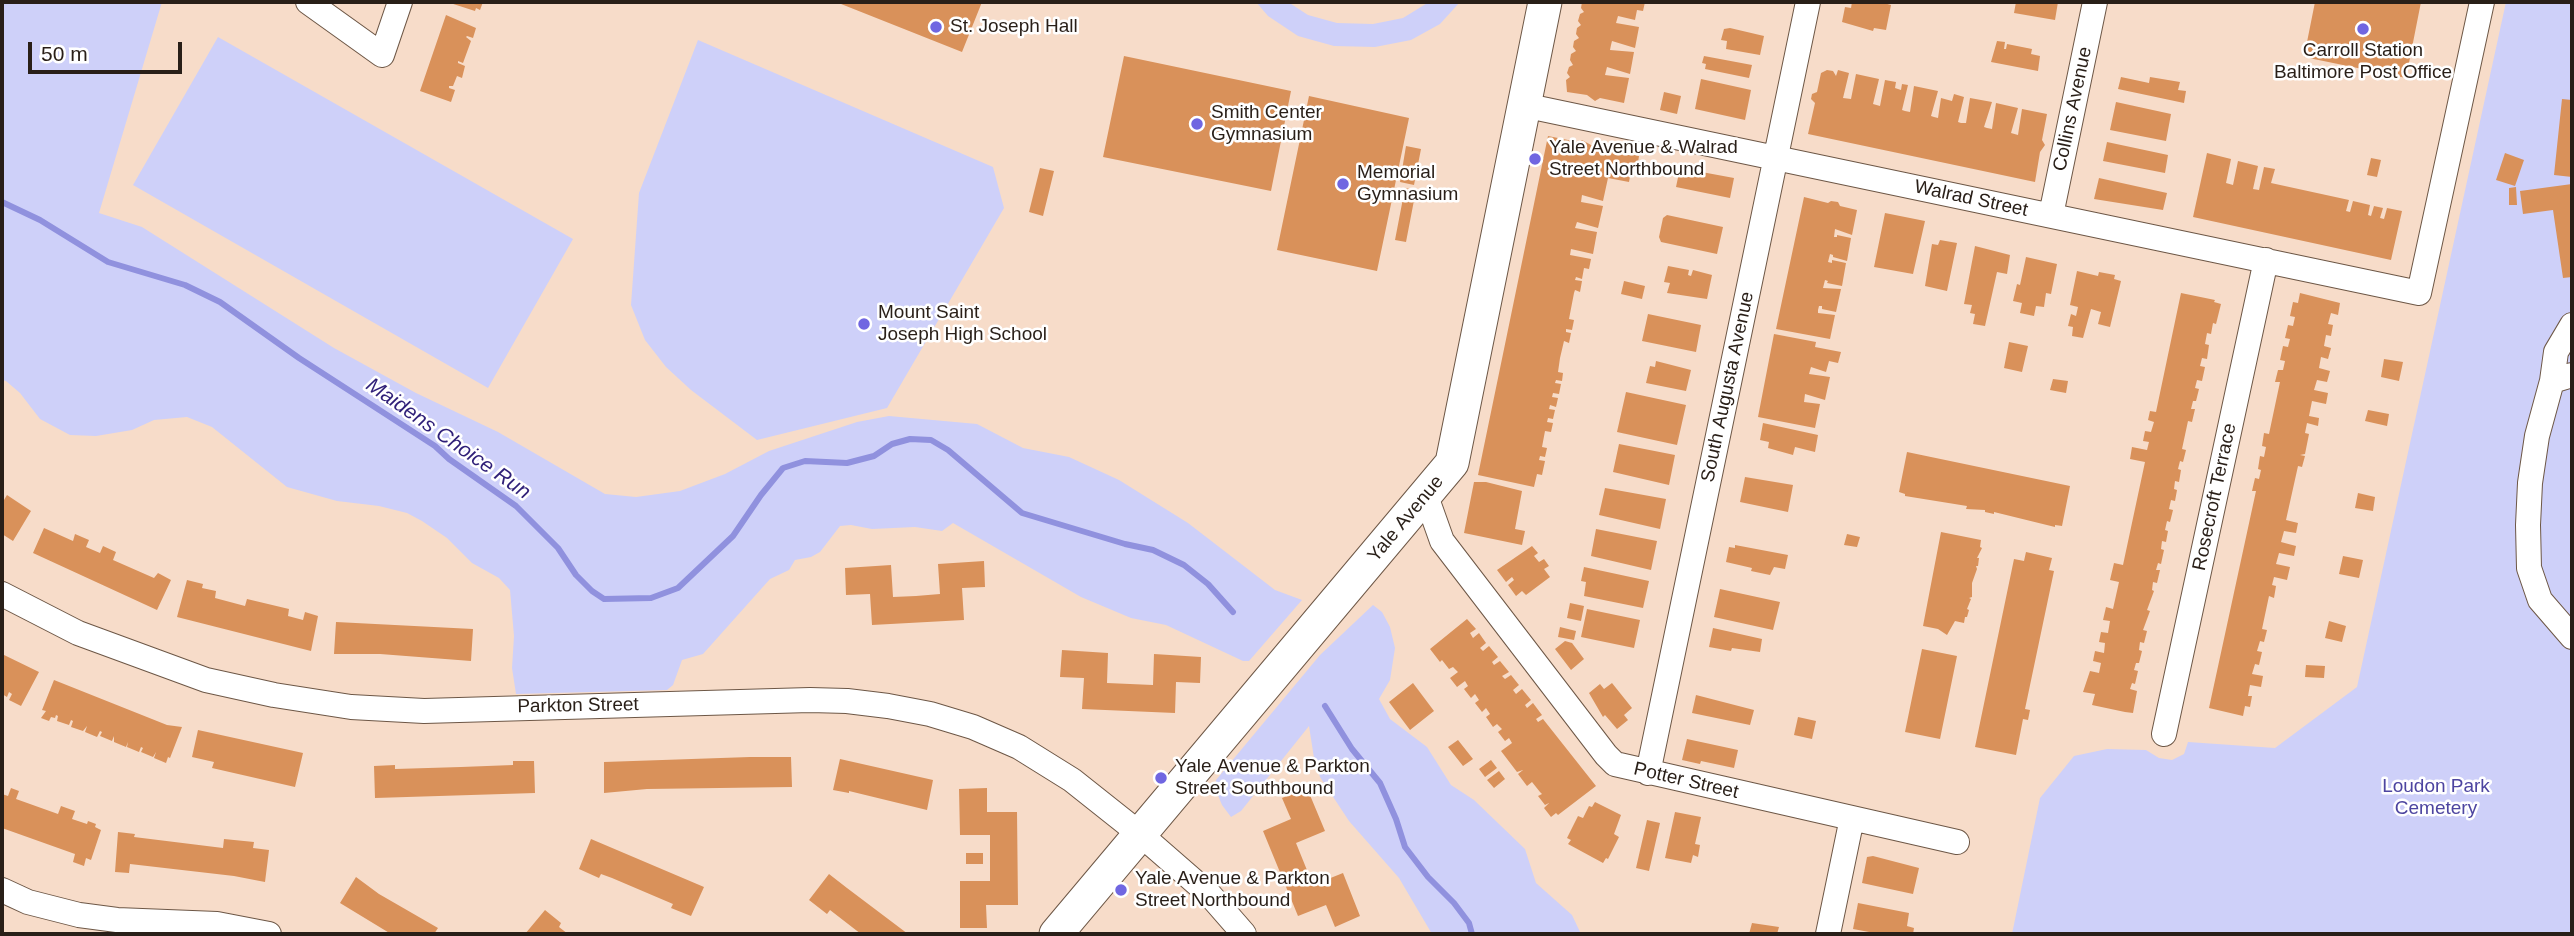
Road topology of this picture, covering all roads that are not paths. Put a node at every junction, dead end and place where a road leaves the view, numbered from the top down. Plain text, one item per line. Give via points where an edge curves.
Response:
1 (308, 2) edge
2 (400, 2) edge
3 (1545, 2) edge
4 (1808, 2) edge
5 (2095, 2) edge
6 (2483, 2) edge
7 (1523, 105) junction
8 (1776, 158) junction
9 (2051, 215) junction
10 (2266, 260) junction
11 (2572, 325) edge
12 (2562, 378) edge
13 (1426, 496) junction
14 (2, 594) edge
15 (2572, 636) edge
16 (2164, 734) dead end
17 (1648, 773) junction
18 (1852, 818) junction
19 (1140, 834) junction
20 (1957, 842) dead end
21 (2, 890) edge
22 (117, 927) edge
23 (270, 934) edge
24 (1056, 934) edge
25 (1244, 934) edge
26 (1828, 934) edge

1 - 2 street via 382,55
3 - 7 street, Yale Avenue
4 - 8 street, South Augusta Avenue
5 - 9 street, Collins Avenue
6 - 10 street, Walrad Street via 2419,293
7 - 8 street, Walrad Street
7 - 13 street, Yale Avenue via 1452,463
8 - 9 street, Walrad Street
8 - 17 street, South Augusta Avenue
9 - 10 street, Walrad Street
10 - 16 street, Rosecroft Terrace
11 - 12 street via 2556,352
12 - 15 street via 2536,436 2530,482 2529,568 2540,600
13 - 17 street, Potter Street via 1442,541 1606,755 1615,764
13 - 19 street, Yale Avenue
14 - 19 street, Parkton Street via 78,633 206,680 351,707 424,711 810,701 930,714 1019,747 1072,780
17 - 18 street, Potter Street
18 - 20 street, Potter Street
18 - 26 street
19 - 24 street, Yale Avenue
19 - 25 street, Parkton Street via 1210,895
21 - 22 street
22 - 23 street via 218,924

